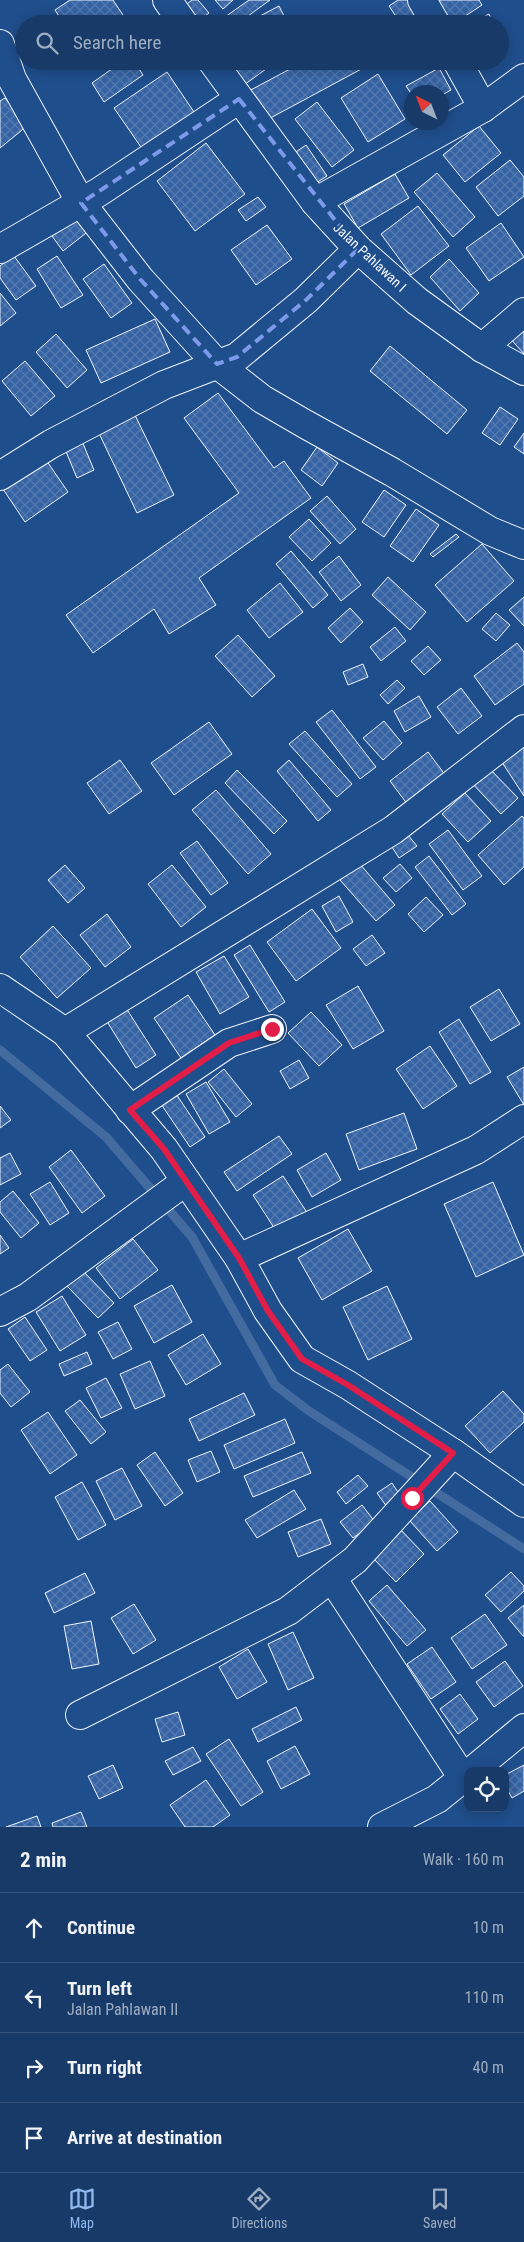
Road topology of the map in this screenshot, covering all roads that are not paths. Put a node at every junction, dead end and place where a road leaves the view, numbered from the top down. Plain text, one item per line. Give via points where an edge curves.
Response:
1 (167, 0) edge
2 (422, 0) edge
3 (178, 15) edge
4 (431, 15) edge
5 (0, 44) edge
6 (218, 70) edge
7 (461, 70) edge
8 (524, 78) edge
9 (239, 99) junction
10 (483, 108) junction
11 (90, 197) junction
12 (315, 202) junction
13 (0, 249) edge
14 (358, 249) junction
15 (524, 312) edge
16 (482, 348) junction
17 (227, 360) junction
18 (524, 371) edge
19 (0, 476) edge
20 (524, 545) edge
21 (524, 729) edge
22 (0, 988) edge
23 (272, 1029) dead end
24 (65, 1032) junction
25 (130, 1110) junction
26 (524, 1119) edge
27 (179, 1187) junction
28 (239, 1258) junction
29 (0, 1312) edge
30 (447, 1460) junction
31 (524, 1503) edge
32 (332, 1578) junction
33 (80, 1715) dead end
34 (524, 1728) edge
35 (477, 1767) edge
36 (464, 1768) edge
37 (464, 1777) edge
38 (382, 1827) edge

1 - 3 street
2 - 4 street
5 - 11 street via 12,79
6 - 9 street, Jalan Pahlawan I
7 - 10 street
8 - 10 street
9 - 11 street
9 - 12 street, Jalan Pahlawan I
10 - 12 street
11 - 13 street
11 - 17 street via 140,279
12 - 14 street, Jalan Pahlawan I
14 - 16 street, Jalan Pahlawan I via 417,301
14 - 17 street via 306,300
15 - 16 street
16 - 18 street, Jalan Pahlawan I
17 - 19 street via 164,385 51,444
17 - 20 street via 262,399 490,531
21 - 24 street via 393,830
22 - 24 street
23 - 25 street via 229,1043
24 - 25 street
25 - 27 street via 164,1149
26 - 28 street via 476,1150
27 - 28 street
27 - 29 street via 28,1297
28 - 30 street via 268,1311 302,1359 348,1385
30 - 31 street
30 - 32 street via 355,1560
32 - 33 street via 288,1611
32 - 36 street
34 - 35 street
37 - 38 street via 436,1799

